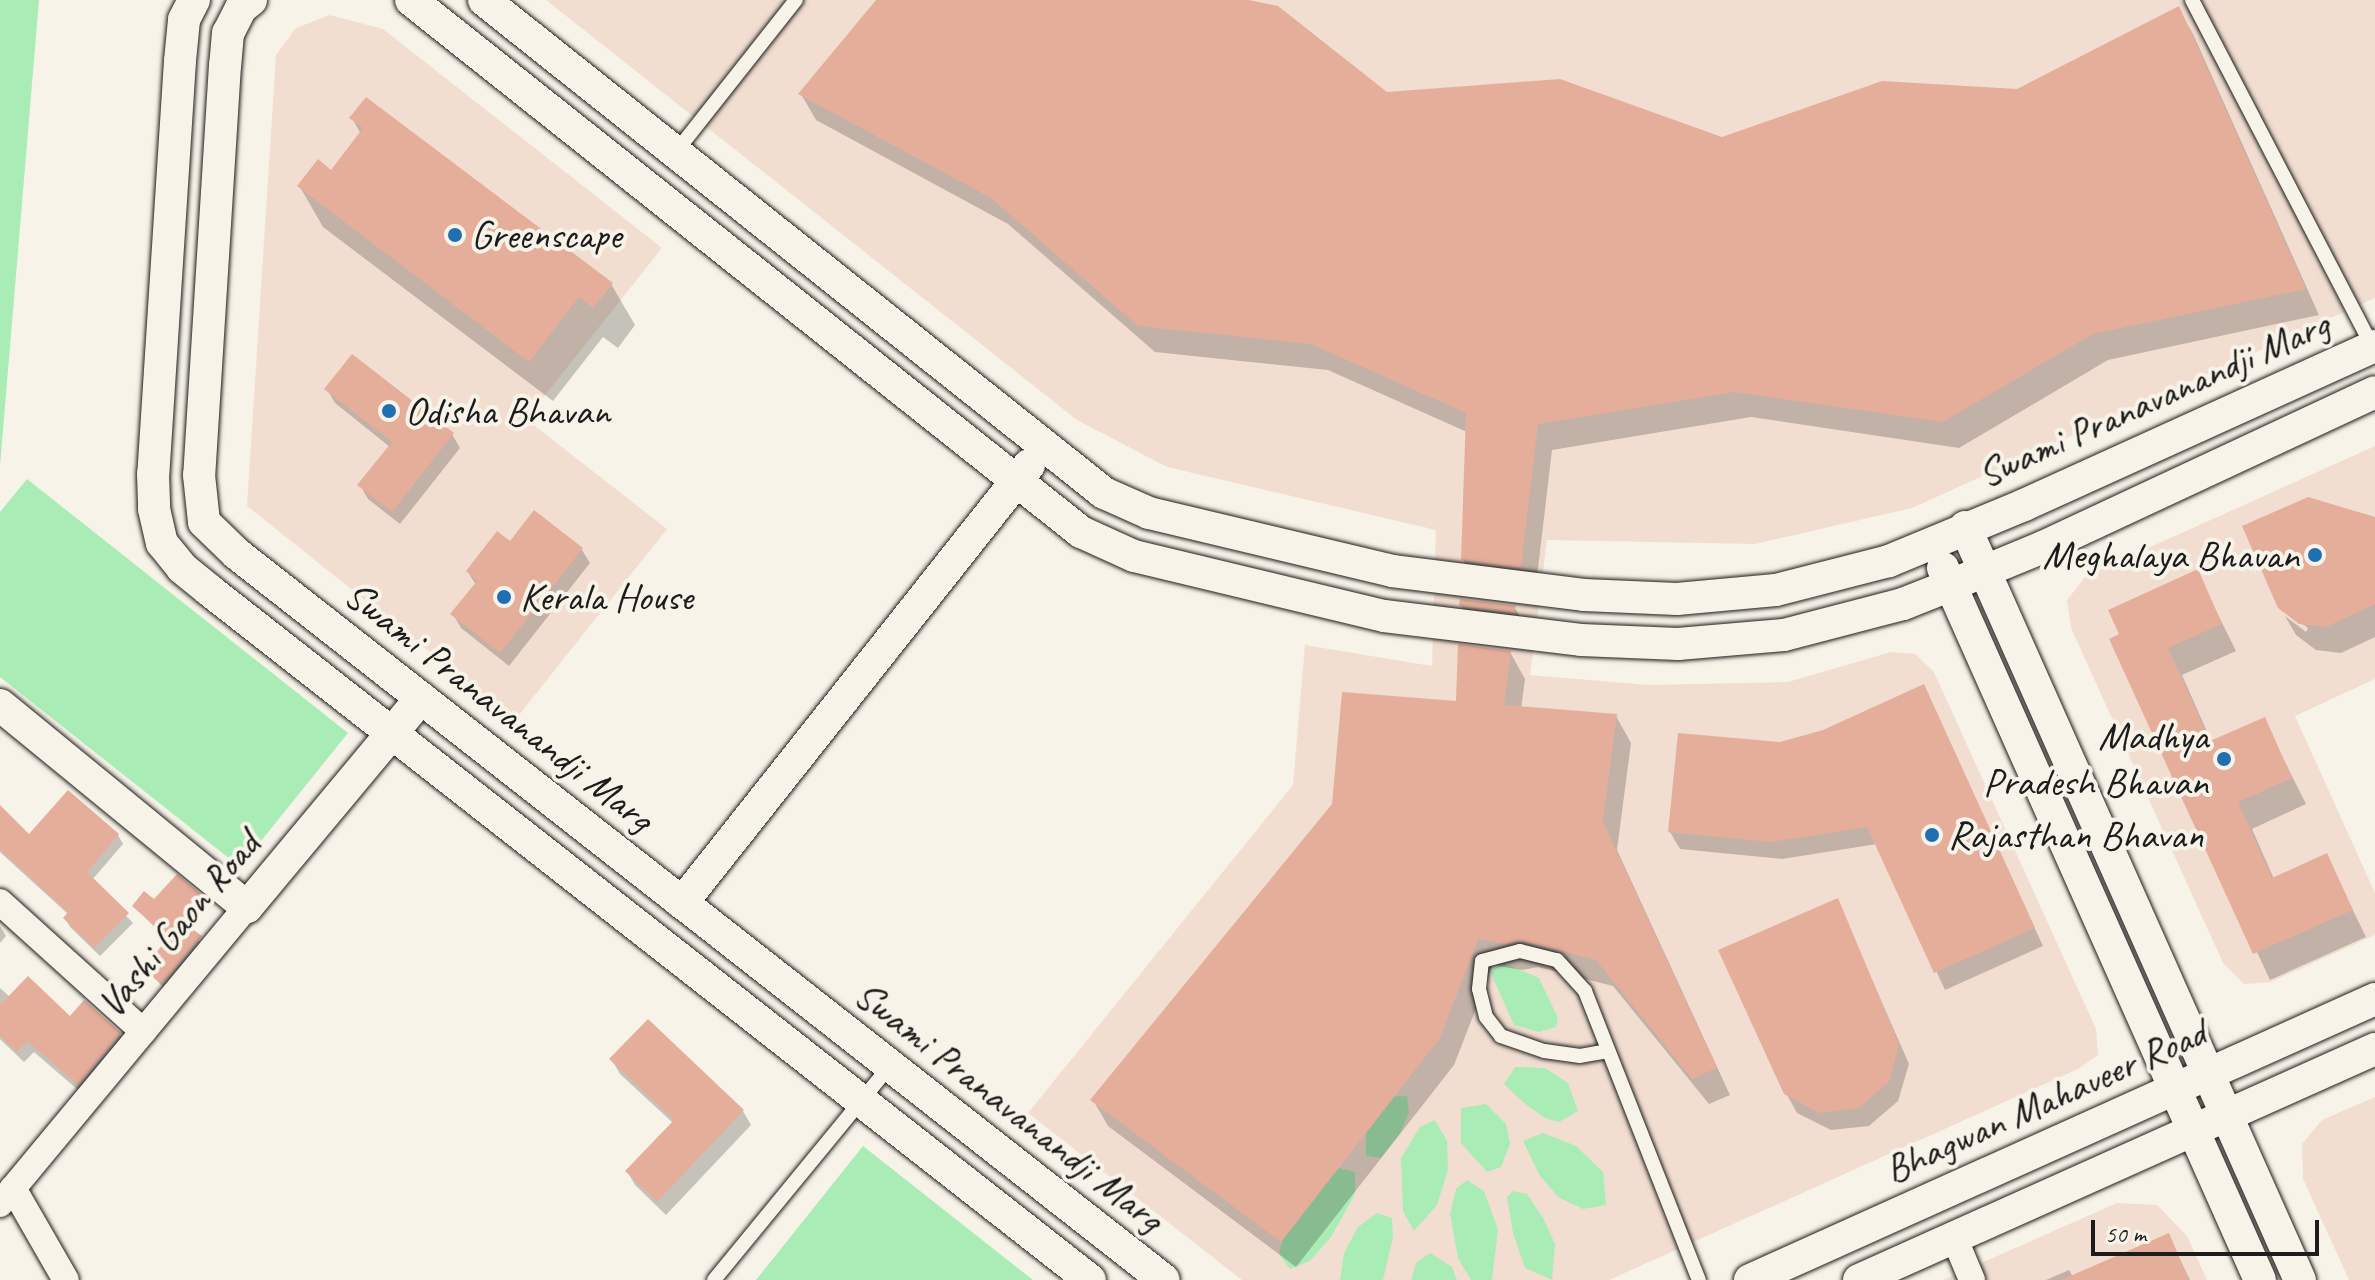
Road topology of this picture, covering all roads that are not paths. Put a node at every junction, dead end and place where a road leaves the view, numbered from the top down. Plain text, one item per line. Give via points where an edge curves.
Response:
1 (194, 0) edge
2 (251, 0) edge
3 (411, 0) edge
4 (484, 0) edge
5 (796, 0) edge
6 (2192, 0) edge
7 (675, 153) junction
8 (2374, 348) edge
9 (2375, 392) edge
10 (1044, 447) junction
11 (1015, 482) junction
12 (1965, 527) junction
13 (1932, 543) junction
14 (1985, 571) junction
15 (1951, 585) junction
16 (421, 698) junction
17 (0, 705) edge
18 (391, 733) junction
19 (0, 902) edge
20 (682, 903) junction
21 (247, 907) junction
22 (2375, 999) edge
23 (143, 1031) junction
24 (2375, 1049) edge
25 (1608, 1051) junction
26 (890, 1066) junction
27 (2208, 1074) junction
28 (2175, 1089) junction
29 (861, 1101) junction
30 (2227, 1116) junction
31 (2194, 1130) junction
32 (7, 1196) edge
33 (1954, 1237) junction
34 (66, 1280) edge
35 (714, 1280) edge
36 (1090, 1280) edge
37 (1164, 1280) edge
38 (1699, 1280) edge
39 (1750, 1280) edge
40 (1859, 1280) edge
41 (1972, 1280) edge
42 (2260, 1280) edge
43 (2300, 1280) edge

1 - 18 street via 184,20 180,61 153,474 162,543 182,568
2 - 16 street, Swami Pranavanandji Marg via 228,33 225,65 200,503 204,522 215,537
3 - 11 street
4 - 7 street, Swami Pranavanandji Marg
5 - 7 lane
6 - 8 lane
7 - 10 street, Swami Pranavanandji Marg
8 - 12 street, Swami Pranavanandji Marg
9 - 14 street
10 - 11 street
10 - 13 street, Swami Pranavanandji Marg via 1104,493 1149,513 1392,571 1584,595 1677,599 1776,590 1889,561
11 - 15 street via 1081,532 1134,556 1384,616 1581,640 1678,644 1784,635 1903,604
11 - 20 street
12 - 13 street, Swami Pranavanandji Marg
12 - 14 street, Swami Pranavanandji Marg
13 - 15 street
14 - 15 street
14 - 27 street, Swami Pranavanandji Marg
15 - 28 street
16 - 18 street, Vashi Gaon Road
16 - 20 street, Swami Pranavanandji Marg
17 - 21 street
18 - 21 street, Vashi Gaon Road
18 - 29 street
19 - 23 street
20 - 26 street, Swami Pranavanandji Marg
21 - 23 street, Vashi Gaon Road
22 - 27 street, Bhagwan Mahaveer Road
23 - 32 street, Vashi Gaon Road
24 - 30 street
25 - 25 lane via 1580,1056 1544,1051 1501,1036 1486,1017 1479,989 1482,961 1520,951 1557,960 1585,991
25 - 38 lane
26 - 29 lane
26 - 37 street, Swami Pranavanandji Marg
27 - 28 street, Bhagwan Mahaveer Road
27 - 30 street, Swami Pranavanandji Marg
28 - 31 street
28 - 39 street, Bhagwan Mahaveer Road
29 - 35 lane
29 - 36 street
30 - 31 street
30 - 43 street, Swami Pranavanandji Marg
31 - 33 street
31 - 42 street
32 - 34 street
33 - 40 street
33 - 41 street

